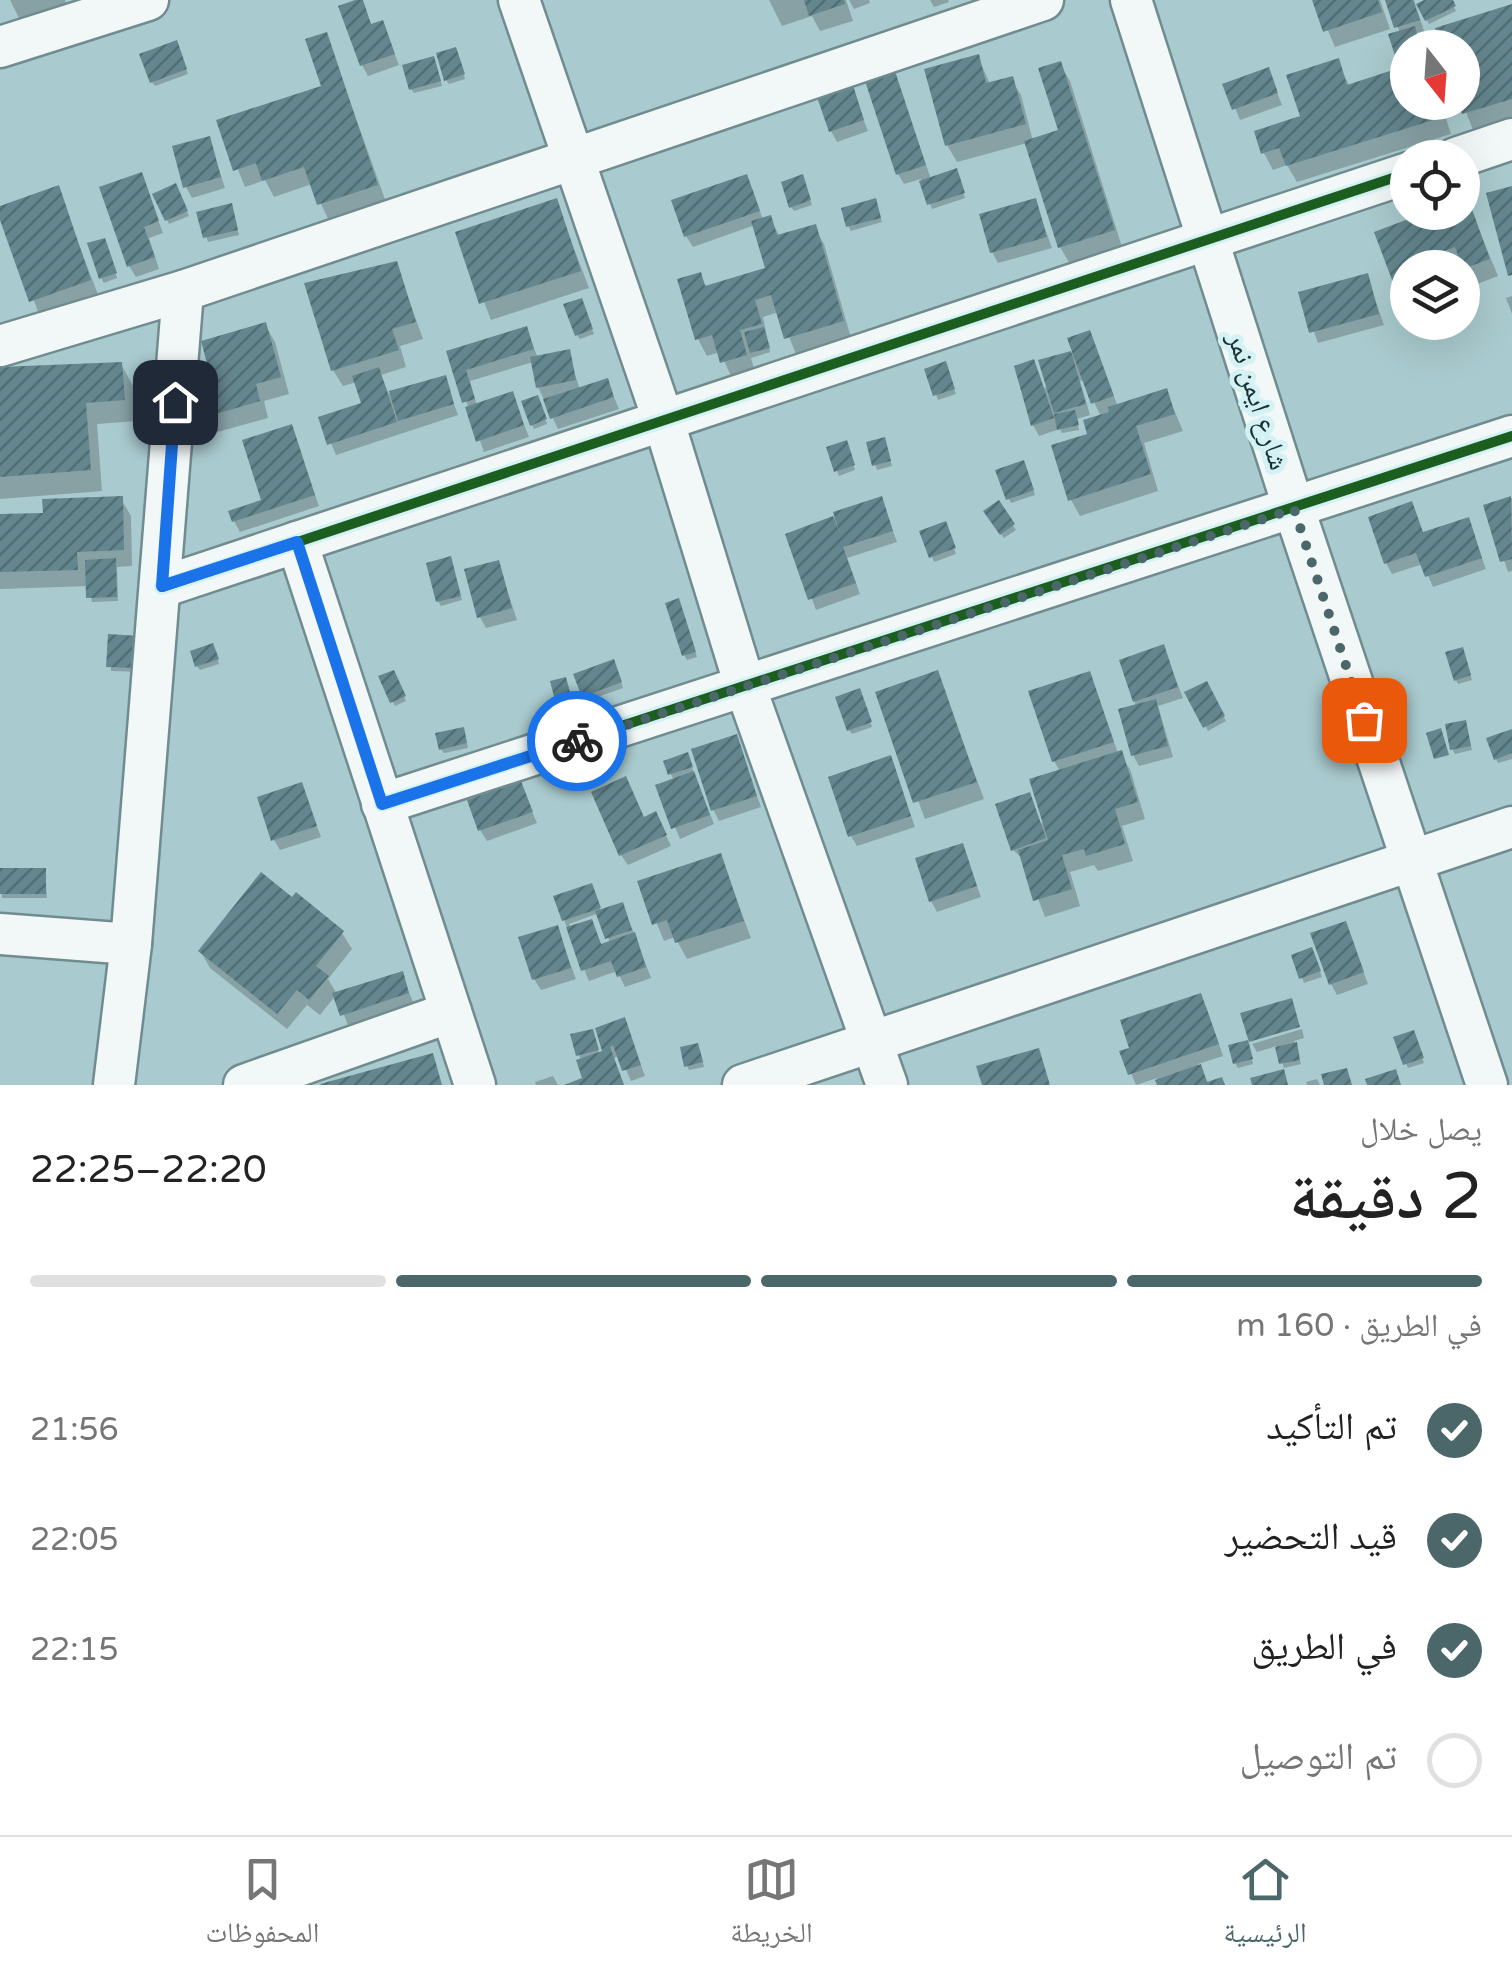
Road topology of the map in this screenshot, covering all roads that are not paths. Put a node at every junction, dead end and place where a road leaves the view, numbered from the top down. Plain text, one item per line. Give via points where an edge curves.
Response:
1 (148, 0) edge
2 (519, 0) edge
3 (1043, 0) edge
4 (1131, 0) edge
5 (0, 48) edge
6 (1512, 139) edge
7 (1480, 150) edge
8 (577, 158) junction
9 (1390, 179) edge
10 (1206, 238) junction
11 (183, 291) junction
12 (0, 346) edge
13 (664, 422) junction
14 (1512, 436) edge
15 (1294, 509) junction
16 (297, 542) junction
17 (162, 586) junction
18 (745, 686) junction
19 (382, 804) junction
20 (1512, 828) edge
21 (1410, 860) junction
22 (0, 934) edge
23 (131, 944) junction
24 (451, 1012) junction
25 (873, 1042) junction
26 (114, 1085) edge
27 (244, 1085) edge
28 (476, 1085) edge
29 (743, 1085) edge
30 (887, 1085) edge
31 (1487, 1085) edge

1 - 5 street
2 - 8 street
3 - 8 street
4 - 10 street, شارع ايمن نمر
6 - 7 street
8 - 11 street
8 - 13 street
9 - 10 street
10 - 13 street
10 - 15 street, شارع ايمن نمر
11 - 12 street
11 - 17 street
13 - 16 street
13 - 18 street
14 - 15 street
15 - 18 street
15 - 21 street, شارع ايمن نمر
16 - 17 street
16 - 19 street
17 - 23 street
18 - 19 street
18 - 25 street
19 - 24 street
20 - 21 street
21 - 25 street
21 - 31 street, شارع ايمن نمر
22 - 23 street
23 - 26 street
24 - 27 street
24 - 28 street
25 - 29 street
25 - 30 street

